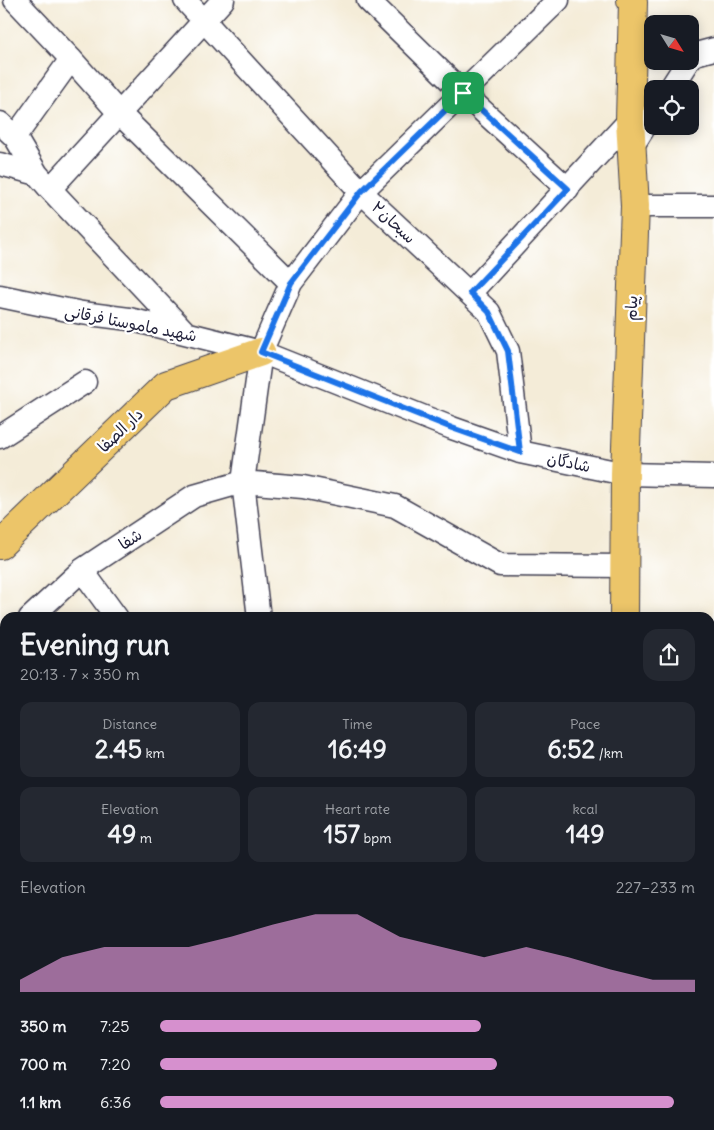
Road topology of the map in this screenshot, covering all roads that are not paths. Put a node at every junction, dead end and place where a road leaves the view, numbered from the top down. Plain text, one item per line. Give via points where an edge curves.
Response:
1 (15, 0) edge
2 (185, 0) edge
3 (223, 0) edge
4 (368, 0) edge
5 (631, 0) edge
6 (556, 1) edge
7 (204, 20) junction
8 (714, 49) edge
9 (699, 53) edge
10 (71, 59) junction
11 (463, 93) junction
12 (119, 113) junction
13 (638, 127) edge
14 (7, 130) edge
15 (0, 164) edge
16 (43, 181) junction
17 (568, 189) junction
18 (361, 192) junction
19 (635, 206) junction
20 (714, 206) edge
21 (291, 283) junction
22 (470, 293) junction
23 (0, 296) edge
24 (186, 333) junction
25 (261, 352) junction
26 (85, 382) dead end
27 (0, 437) edge
28 (520, 452) junction
29 (625, 474) junction
30 (714, 476) edge
31 (244, 482) junction
32 (0, 545) edge
33 (624, 566) junction
34 (82, 570) junction
35 (36, 612) edge
36 (113, 612) edge
37 (258, 612) edge
38 (624, 612) edge

1 - 10 street
2 - 7 street, سبحان۲
3 - 7 street
4 - 11 street
5 - 13 main road, پیام
6 - 11 street
7 - 12 street
7 - 18 street, سبحان۲
8 - 9 street
10 - 12 street
10 - 14 street
11 - 17 street
11 - 18 street
12 - 16 street
12 - 21 street
13 - 17 street
13 - 19 main road, پیام
14 - 16 street
15 - 16 street
16 - 24 street
17 - 22 street
18 - 21 street
18 - 22 street, سبحان۲
19 - 20 street
19 - 29 main road, پیام
21 - 25 street
22 - 28 street, سبحان۲ via 489,312 508,351
23 - 24 street, شهید ماموستا فرقانی via 129,319
24 - 25 street, شهید ماموستا فرقانی
25 - 28 street, شادگان
25 - 31 street
25 - 32 main road, دار الصفا via 166,385
26 - 27 street
28 - 29 street, شادگان
29 - 30 street, شادگان
29 - 33 main road, پیام
31 - 33 street via 303,487 395,506 500,565
31 - 34 street, شفا via 194,496
31 - 37 street
33 - 38 main road, پیام
34 - 35 street, شفا
34 - 36 street

